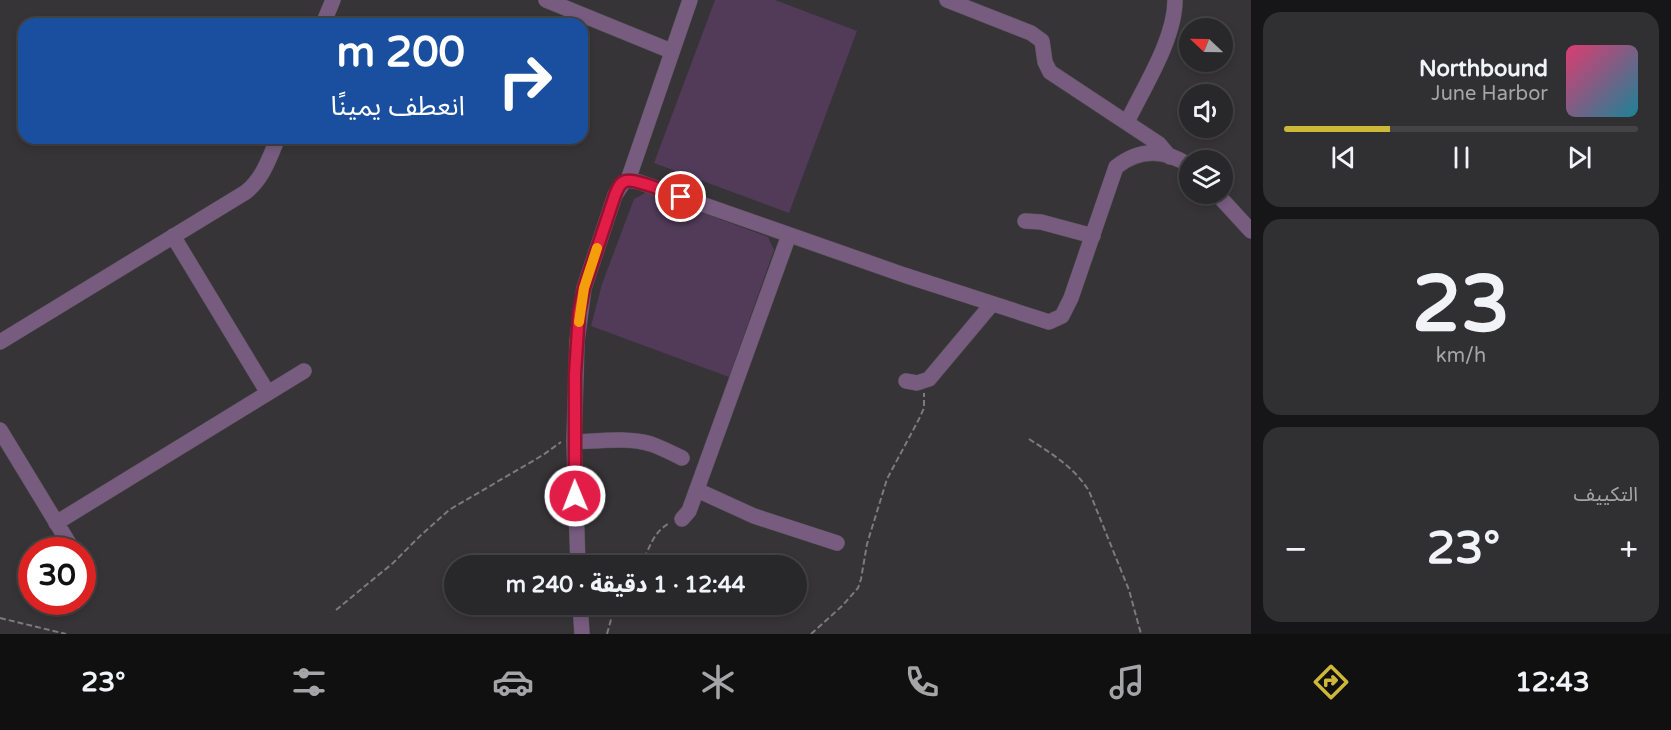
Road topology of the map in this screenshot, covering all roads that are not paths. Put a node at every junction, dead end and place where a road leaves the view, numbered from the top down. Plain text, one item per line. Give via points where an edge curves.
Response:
1 (333, 0) edge
2 (546, 0) edge
3 (690, 0) edge
4 (947, 0) edge
5 (1175, 0) edge
6 (326, 18) edge
7 (671, 51) junction
8 (1127, 122) junction
9 (276, 144) edge
10 (1170, 157) junction
11 (1179, 161) edge
12 (628, 180) junction
13 (1225, 204) edge
14 (1024, 221) dead end
15 (1251, 231) edge
16 (789, 235) junction
17 (173, 236) junction
18 (1093, 236) junction
19 (992, 304) junction
20 (0, 342) edge
21 (304, 371) dead end
22 (906, 381) dead end
23 (268, 393) junction
24 (0, 430) edge
25 (574, 442) junction
26 (682, 458) dead end
27 (697, 490) junction
28 (682, 519) road end
29 (56, 523) junction
30 (65, 537) edge
31 (837, 543) dead end
32 (578, 555) edge
33 (581, 615) edge
34 (582, 634) edge

1 - 6 street
2 - 7 street
3 - 7 street
4 - 8 street via 1031,33 1042,41 1050,72
5 - 8 street via 1175,14 1164,47
7 - 12 street
8 - 10 street via 1159,144
9 - 17 street via 264,172 253,186
10 - 11 street
10 - 18 street via 1159,152 1140,154 1116,167
12 - 16 street
12 - 25 street via 615,195 584,288 577,341
13 - 15 street
14 - 18 street
16 - 19 street
16 - 27 street
17 - 20 street
17 - 23 street
18 - 19 street via 1062,316 1048,322
19 - 22 street via 933,374 918,383
21 - 23 street
23 - 29 street
24 - 29 street
25 - 26 street via 638,442
25 - 32 street
27 - 28 street
27 - 31 street via 754,516
29 - 30 street
33 - 34 street

